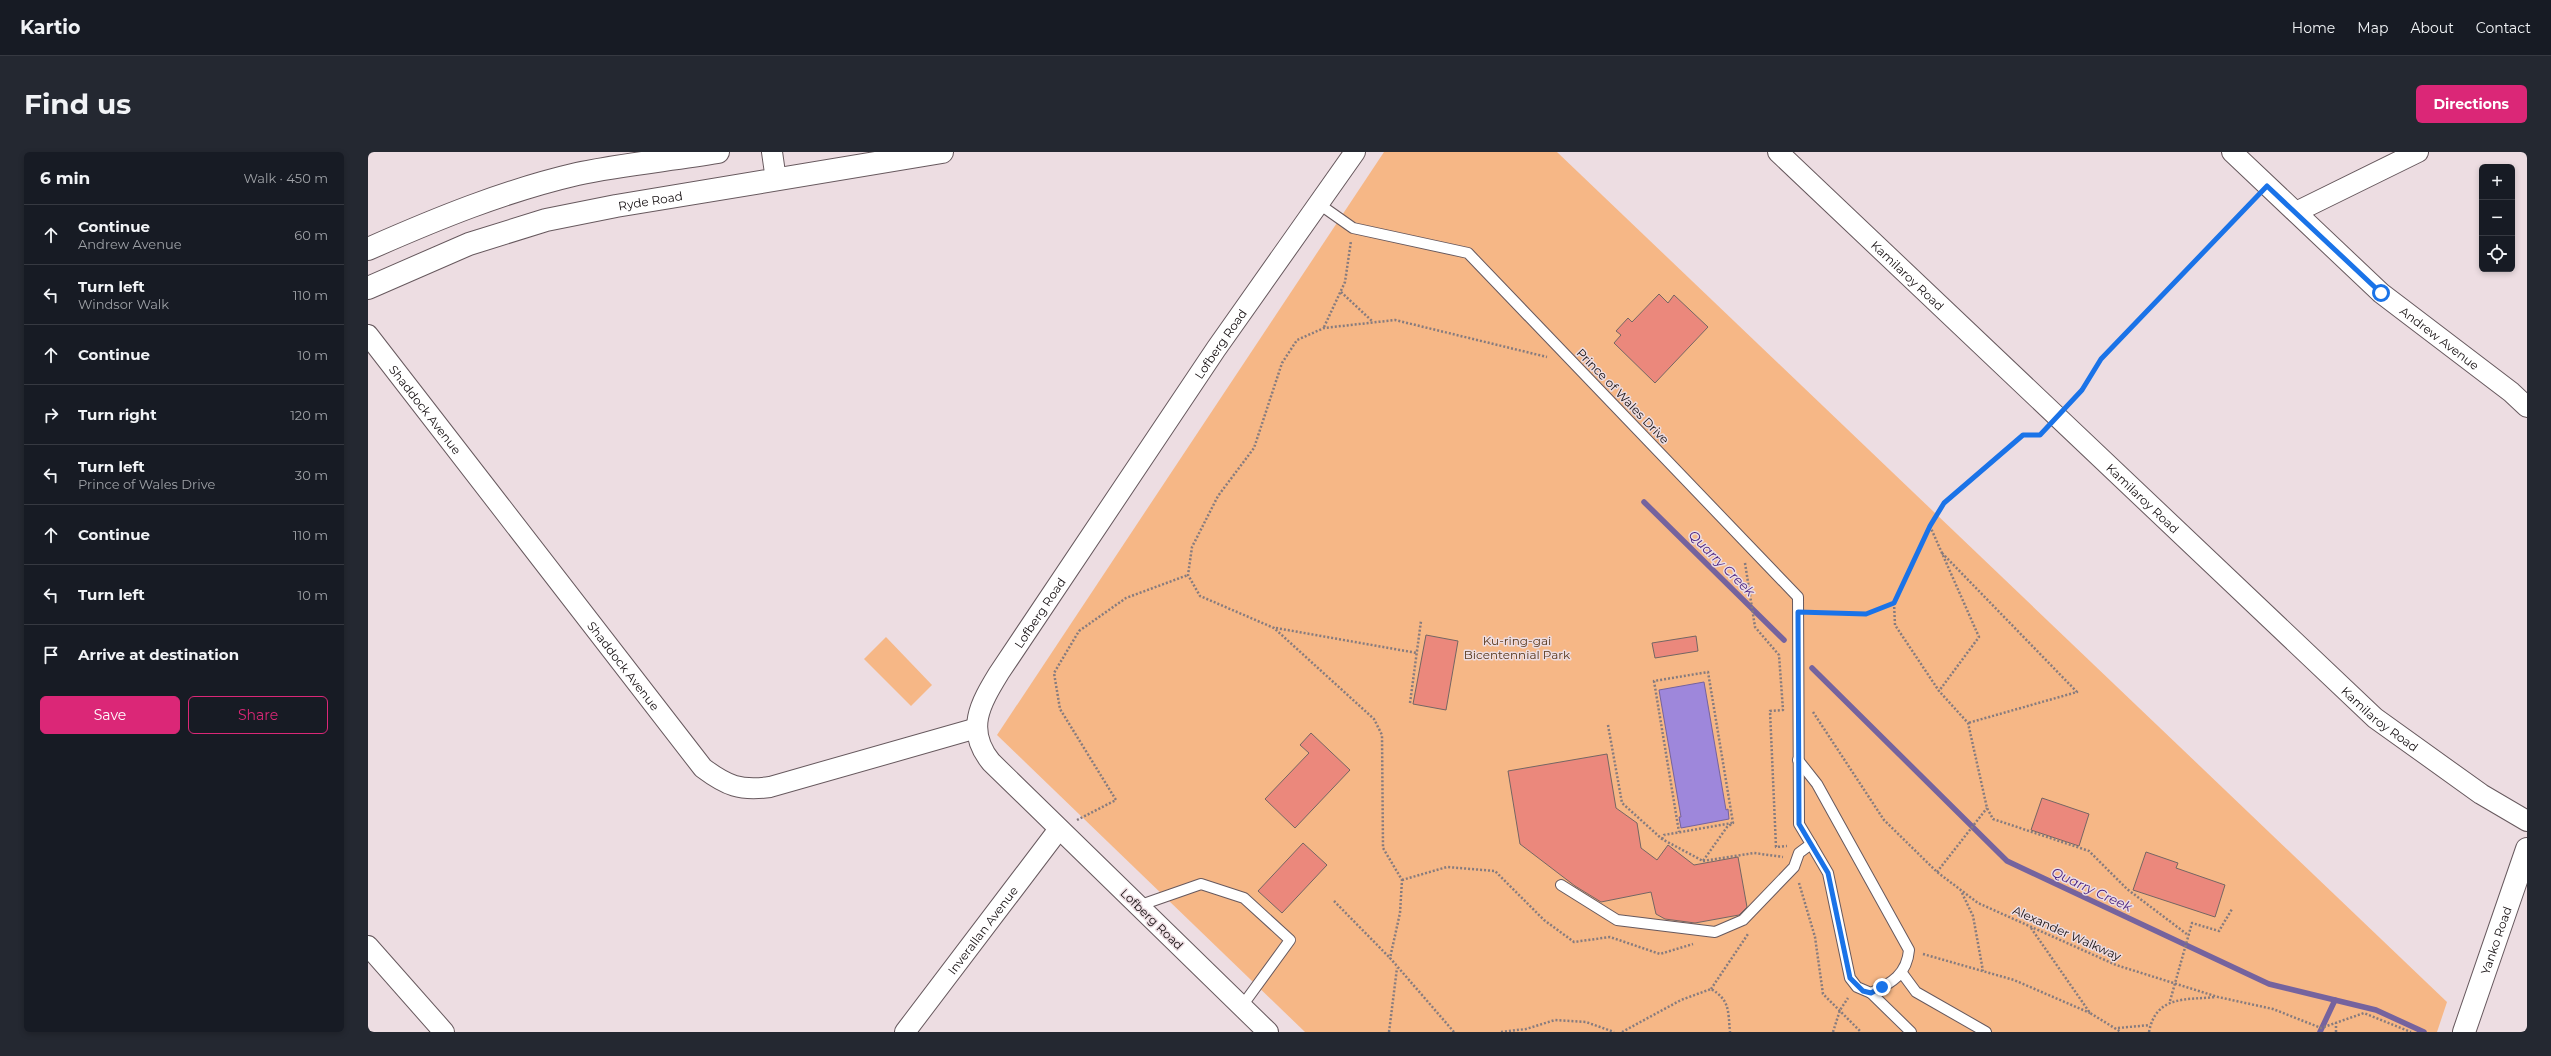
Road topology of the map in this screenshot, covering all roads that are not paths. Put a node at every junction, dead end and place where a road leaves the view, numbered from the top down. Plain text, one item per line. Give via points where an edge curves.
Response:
1 (718, 152) edge
2 (772, 152) edge
3 (942, 152) edge
4 (1355, 152) edge
5 (1778, 152) edge
6 (2232, 152) edge
7 (2418, 152) edge
8 (776, 180) junction
9 (1319, 204) junction
10 (2296, 212) junction
11 (368, 249) edge
12 (368, 288) edge
13 (368, 335) edge
14 (2527, 407) edge
15 (977, 728) junction
16 (1798, 760) junction
17 (2527, 821) edge
18 (1059, 829) junction
19 (1810, 844) junction
20 (2527, 849) edge
21 (1561, 885) dead end
22 (1138, 906) junction
23 (368, 946) edge
24 (1902, 973) junction
25 (1871, 993) junction
26 (1242, 1006) junction
27 (444, 1032) edge
28 (905, 1032) edge
29 (1268, 1032) edge
30 (1911, 1032) edge
31 (1986, 1032) edge
32 (2464, 1032) edge

1 - 11 main road via 578,174 544,183 435,220
2 - 8 street
3 - 8 main road, Ryde Road
4 - 9 street, Lofberg Road
5 - 17 street, Kamilaroy Road via 2375,718 2481,794
6 - 10 street, Andrew Avenue
7 - 10 street
8 - 12 main road, Ryde Road via 546,220 469,244
9 - 15 street, Lofberg Road via 1216,349 999,673 983,699
9 - 16 lane, Prince of Wales Drive via 1353,228 1468,253 1798,597
10 - 14 street, Andrew Avenue via 2381,293
13 - 15 street, Shaddock Avenue via 703,768 718,779 734,787 751,790 770,787
15 - 18 street, Lofberg Road via 978,743 990,762
16 - 19 lane, Prince of Wales Drive via 1799,824
16 - 24 lane via 1816,784 1909,950 1908,961
18 - 22 street, Lofberg Road
18 - 28 street, Inverallan Avenue
19 - 21 lane via 1799,853 1794,863 1743,920 1715,932 1617,920
19 - 25 lane, Prince of Wales Drive via 1828,873 1850,978 1857,987
20 - 32 main road, Yanko Road
22 - 26 street, Lofberg Road
22 - 26 lane via 1201,884 1244,898 1290,940
23 - 27 street
24 - 25 lane
24 - 31 lane via 1916,992
25 - 30 lane
26 - 29 street, Lofberg Road

